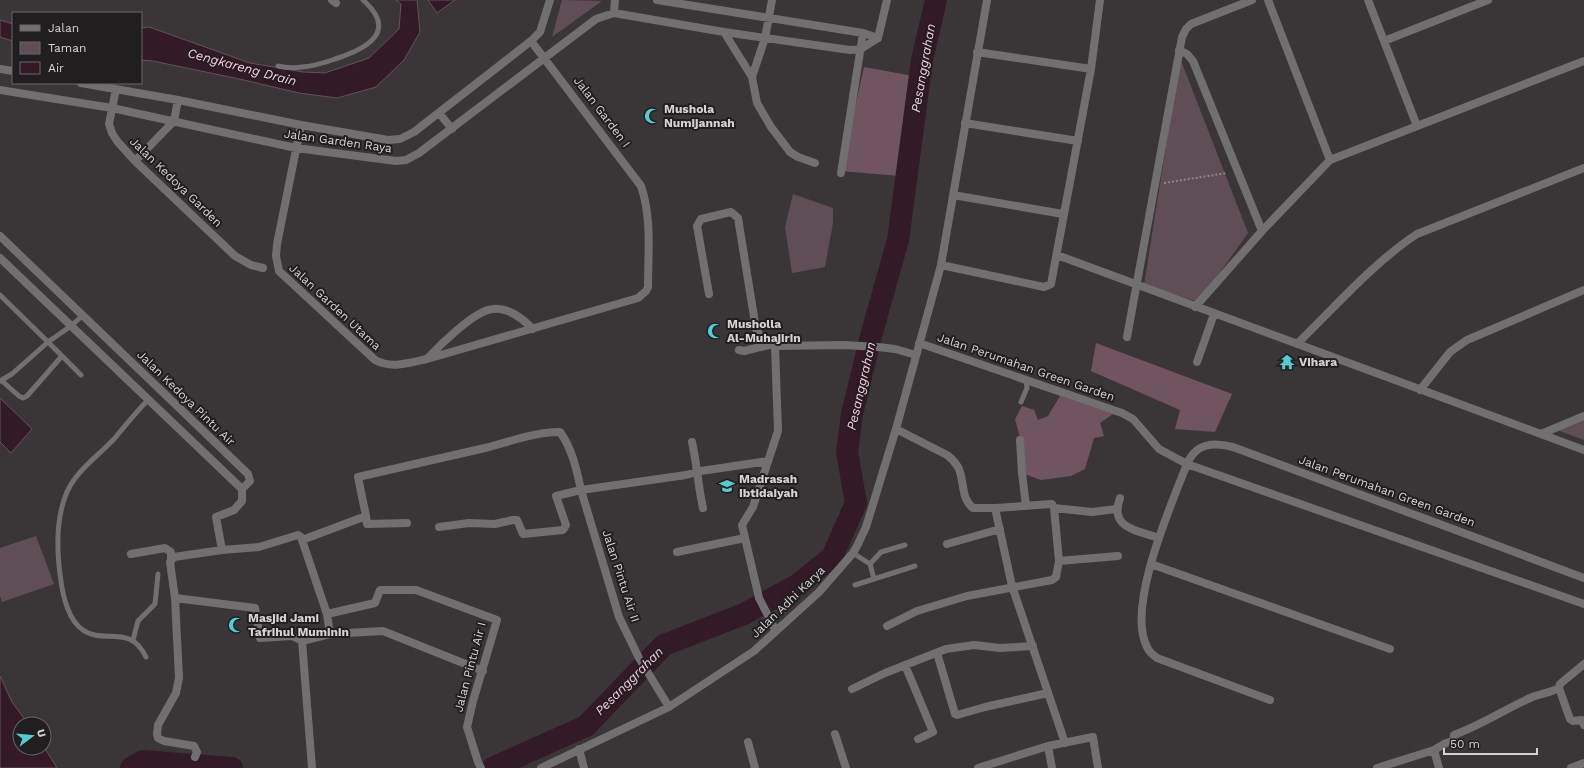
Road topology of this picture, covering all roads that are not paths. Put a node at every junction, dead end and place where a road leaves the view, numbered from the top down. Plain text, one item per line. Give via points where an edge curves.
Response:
1 (363, 0) edge
2 (550, 0) edge
3 (615, 0) edge
4 (657, 0) edge
5 (772, 0) edge
6 (887, 0) edge
7 (987, 0) edge
8 (1100, 0) edge
9 (1252, 0) edge
10 (1268, 0) edge
11 (1368, 0) edge
12 (1488, 0) edge
13 (614, 13) junction
14 (769, 18) junction
15 (724, 32) junction
16 (863, 33) junction
17 (765, 38) junction
18 (878, 38) junction
19 (531, 41) junction
20 (1384, 41) junction
21 (861, 49) junction
22 (1179, 50) junction
23 (977, 52) junction
24 (545, 57) junction
25 (1584, 61) edge
26 (278, 66) dead end
27 (0, 69) edge
28 (1091, 69) junction
29 (12, 71) edge
30 (752, 77) junction
31 (87, 84) edge
32 (116, 89) junction
33 (0, 90) edge
34 (178, 100) junction
35 (112, 108) junction
36 (439, 113) junction
37 (174, 121) junction
38 (965, 123) junction
39 (301, 125) junction
40 (1417, 126) junction
41 (452, 129) junction
42 (1078, 141) junction
43 (296, 148) junction
44 (1330, 160) junction
45 (135, 161) junction
46 (815, 163) dead end
47 (1584, 168) edge
48 (841, 173) dead end
49 (953, 195) junction
50 (646, 201) joint
51 (1063, 214) junction
52 (1262, 231) junction
53 (0, 236) edge
54 (1057, 255) junction
55 (0, 258) edge
56 (941, 265) junction
57 (263, 268) dead end
58 (1137, 285) junction
59 (1584, 290) edge
60 (709, 294) dead end
61 (0, 295) edge
62 (1195, 307) junction
63 (1214, 314) junction
64 (82, 316) junction
65 (71, 326) junction
66 (533, 328) junction
67 (1127, 337) dead end
68 (48, 342) junction
69 (919, 343) junction
70 (1297, 344) junction
71 (772, 346) junction
72 (739, 350) dead end
73 (916, 355) junction
74 (62, 356) junction
75 (427, 359) junction
76 (1197, 362) dead end
77 (81, 375) dead end
78 (1026, 379) junction
79 (1, 381) edge
80 (1420, 390) junction
81 (148, 400) junction
82 (1021, 402) dead end
83 (1584, 416) edge
84 (896, 429) junction
85 (1541, 434) junction
86 (1020, 440) dead end
87 (692, 442) dead end
88 (1584, 450) edge
89 (768, 460) junction
90 (1187, 464) junction
91 (698, 472) junction
92 (242, 489) junction
93 (581, 490) junction
94 (1120, 498) dead end
95 (1026, 506) junction
96 (703, 508) dead end
97 (995, 508) junction
98 (1054, 508) junction
99 (1116, 509) junction
100 (366, 516) junction
101 (408, 523) dead end
102 (439, 527) dead end
103 (1000, 528) junction
104 (745, 538) junction
105 (1159, 538) junction
106 (302, 540) junction
107 (947, 544) dead end
108 (905, 545) dead end
109 (222, 550) junction
110 (677, 552) dead end
111 (853, 553) junction
112 (131, 554) dead end
113 (1118, 556) dead end
114 (171, 560) junction
115 (1059, 561) junction
116 (870, 564) junction
117 (1151, 564) junction
118 (915, 566) dead end
119 (158, 574) dead end
120 (1584, 578) edge
121 (874, 579) junction
122 (855, 585) dead end
123 (1012, 586) junction
124 (175, 598) junction
125 (1584, 604) edge
126 (327, 614) junction
127 (887, 626) dead end
128 (776, 631) junction
129 (330, 634) junction
130 (133, 640) junction
131 (302, 641) junction
132 (1033, 646) junction
133 (1390, 649) dead end
134 (937, 653) junction
135 (146, 657) dead end
136 (1584, 664) edge
137 (906, 665) junction
138 (483, 671) junction
139 (1559, 688) junction
140 (852, 689) dead end
141 (1048, 693) junction
142 (1270, 700) dead end
143 (669, 707) junction
144 (1584, 725) edge
145 (835, 734) dead end
146 (918, 739) dead end
147 (748, 742) dead end
148 (1065, 743) junction
149 (1048, 746) junction
150 (579, 749) junction
151 (1434, 750) junction
152 (195, 757) dead end
153 (1584, 763) edge
154 (479, 765) edge
155 (312, 768) edge
156 (541, 768) edge
157 (584, 768) edge
158 (755, 768) edge
159 (846, 768) edge
160 (978, 768) edge
161 (1052, 768) edge
162 (1098, 768) edge
163 (1377, 768) edge
164 (1439, 768) edge
165 (1571, 768) edge

1 - 26 lane via 378,22 378,33 371,43 320,64 289,68
2 - 19 street, Jalan Garden Raya via 540,32
3 - 13 street
4 - 14 street
5 - 14 street
6 - 18 street
7 - 23 street, Jalan Perumahan Green Garden
8 - 28 street
9 - 22 street via 1191,24 1186,29
10 - 44 street
11 - 20 street
12 - 20 street
13 - 15 street, Jalan Garden Raya
13 - 24 street, Jalan Garden Raya via 596,19
14 - 16 street
14 - 17 street
15 - 17 street, Jalan Garden Raya
15 - 30 street
16 - 18 street
16 - 21 street
17 - 21 street, Jalan Garden Raya via 850,50
17 - 30 street
18 - 21 street
19 - 24 street, Jalan Garden I
19 - 36 street, Jalan Garden Raya
20 - 40 street
21 - 48 street
22 - 52 street via 1193,61
22 - 58 street
23 - 28 street
23 - 38 street, Jalan Perumahan Green Garden
24 - 41 street, Jalan Garden Raya
24 - 50 street, Jalan Garden I via 632,172 641,186
25 - 40 street
27 - 29 street
28 - 42 street
30 - 46 street via 757,103 784,146 798,157
31 - 32 street, Jalan Garden Raya
32 - 34 street, Jalan Garden Raya
32 - 35 street, Jalan Kedoya Garden
33 - 35 street, Jalan Garden Raya
34 - 37 street
34 - 39 street, Jalan Garden Raya
35 - 37 street, Jalan Garden Raya
35 - 45 street, Jalan Kedoya Garden via 109,124 112,133
36 - 39 street, Jalan Garden Raya via 414,132 395,140
36 - 41 street
37 - 43 street, Jalan Garden Raya
37 - 45 street
38 - 42 street
38 - 49 street, Jalan Perumahan Green Garden
39 - 43 street, Jalan Garden Utama
40 - 44 street
41 - 43 street, Jalan Garden Raya via 418,153 401,161
42 - 51 street
43 - 75 street, Jalan Garden Utama via 277,244 279,271 375,360 396,366
44 - 52 street
45 - 57 street, Jalan Kedoya Garden via 235,256
47 - 70 street via 1417,234 1376,266
49 - 51 street
49 - 56 street, Jalan Perumahan Green Garden
50 - 66 street, Jalan Garden Utama via 646,292 638,298
51 - 54 street
52 - 62 street
53 - 64 street, Jalan Kedoya Pintu Air
54 - 56 street via 1052,282 1044,287
54 - 58 street
55 - 65 street
56 - 69 street, Jalan Perumahan Green Garden
58 - 62 street
58 - 67 street
59 - 80 street via 1468,340 1450,352
60 - 71 street via 697,226 701,219 732,212 738,218 756,329
61 - 68 lane
62 - 63 street
63 - 70 street
63 - 76 street
64 - 65 lane
64 - 92 street, Jalan Kedoya Pintu Air via 248,474 250,481
65 - 68 lane
65 - 81 street
66 - 75 street, Jalan Garden Utama
66 - 75 street, Jalan Garden Utama via 511,312 492,309 463,326
68 - 74 lane
68 - 79 lane
69 - 73 street, Jalan Adhi Karya
69 - 78 street, Jalan Perumahan Green Garden
70 - 80 street
71 - 72 street
71 - 73 street via 878,347
71 - 89 street via 778,431
73 - 84 street, Jalan Adhi Karya
74 - 77 lane
74 - 79 lane via 23,398
78 - 82 lane via 1027,388
78 - 90 street, Jalan Perumahan Green Garden via 1128,416 1160,449
80 - 85 street
81 - 92 street
81 - 130 lane via 82,470 65,496 59,522 62,590 70,614 82,630 89,634
83 - 85 street
84 - 97 street via 954,460 959,468 969,505 973,508
84 - 111 street, Jalan Adhi Karya via 866,527
85 - 88 street
86 - 95 street
87 - 91 street
89 - 91 street
89 - 104 street via 753,507 742,525
90 - 105 street, Jalan Perumahan Green Garden
90 - 120 street, Jalan Perumahan Green Garden via 1191,455 1199,449 1221,444 1233,447
90 - 125 street, Jalan Perumahan Green Garden
91 - 93 street
91 - 96 street
92 - 109 street via 242,500 234,510 216,517
93 - 100 street, Jalan Pintu Air II via 578,474 564,437 560,432 549,432 358,477
93 - 102 street via 556,496 566,525 563,530 523,534 517,520 495,524 469,523
93 - 143 street, Jalan Pintu Air II via 619,618 639,658
94 - 99 street
95 - 97 street
95 - 98 street via 1050,504
97 - 103 street
98 - 99 street via 1092,512
98 - 115 street
99 - 105 street via 1124,526
100 - 101 street via 367,524
100 - 106 street
103 - 107 street
103 - 123 street
104 - 110 street
104 - 128 street via 760,598
105 - 117 street, Jalan Perumahan Green Garden
106 - 109 street via 298,535 259,547
106 - 126 street
108 - 116 lane via 881,552
109 - 114 street via 174,557
111 - 116 lane
111 - 128 street, Jalan Adhi Karya via 819,592
112 - 114 street via 165,548 171,552
113 - 115 street
114 - 124 street
115 - 123 street via 1058,573 1054,579
116 - 121 lane
117 - 133 street
117 - 142 street, Jalan Perumahan Green Garden via 1144,587 1142,617 1144,639 1152,654
118 - 121 lane
119 - 130 lane via 156,604 138,621
121 - 122 lane
123 - 127 street via 918,611
123 - 132 street
124 - 131 street via 255,608 260,638 292,636
124 - 152 street via 179,678 176,693 158,725 157,734 158,738 164,741 194,746 197,752
126 - 129 street
126 - 138 street, Jalan Pintu Air I via 375,603 380,590 416,590 497,620
128 - 143 street, Jalan Adhi Karya via 754,651
129 - 131 street
129 - 138 street via 383,630
130 - 135 lane
131 - 155 street
132 - 134 street via 1000,648 974,645 946,649
132 - 141 street
134 - 137 street
134 - 141 street via 957,715 985,706
136 - 139 street via 1560,684
137 - 140 street
137 - 146 street via 933,732
138 - 154 street, Jalan Pintu Air I via 467,727
139 - 144 street via 1570,719 1582,720
139 - 151 street via 1531,698 1454,736 1453,741
141 - 148 street
143 - 150 street, Jalan Adhi Karya
145 - 159 street
147 - 158 street
148 - 149 street
148 - 162 street via 1093,737
149 - 160 street
149 - 161 street
150 - 156 street, Jalan Adhi Karya
150 - 157 street
151 - 163 street
151 - 164 street
153 - 165 street

